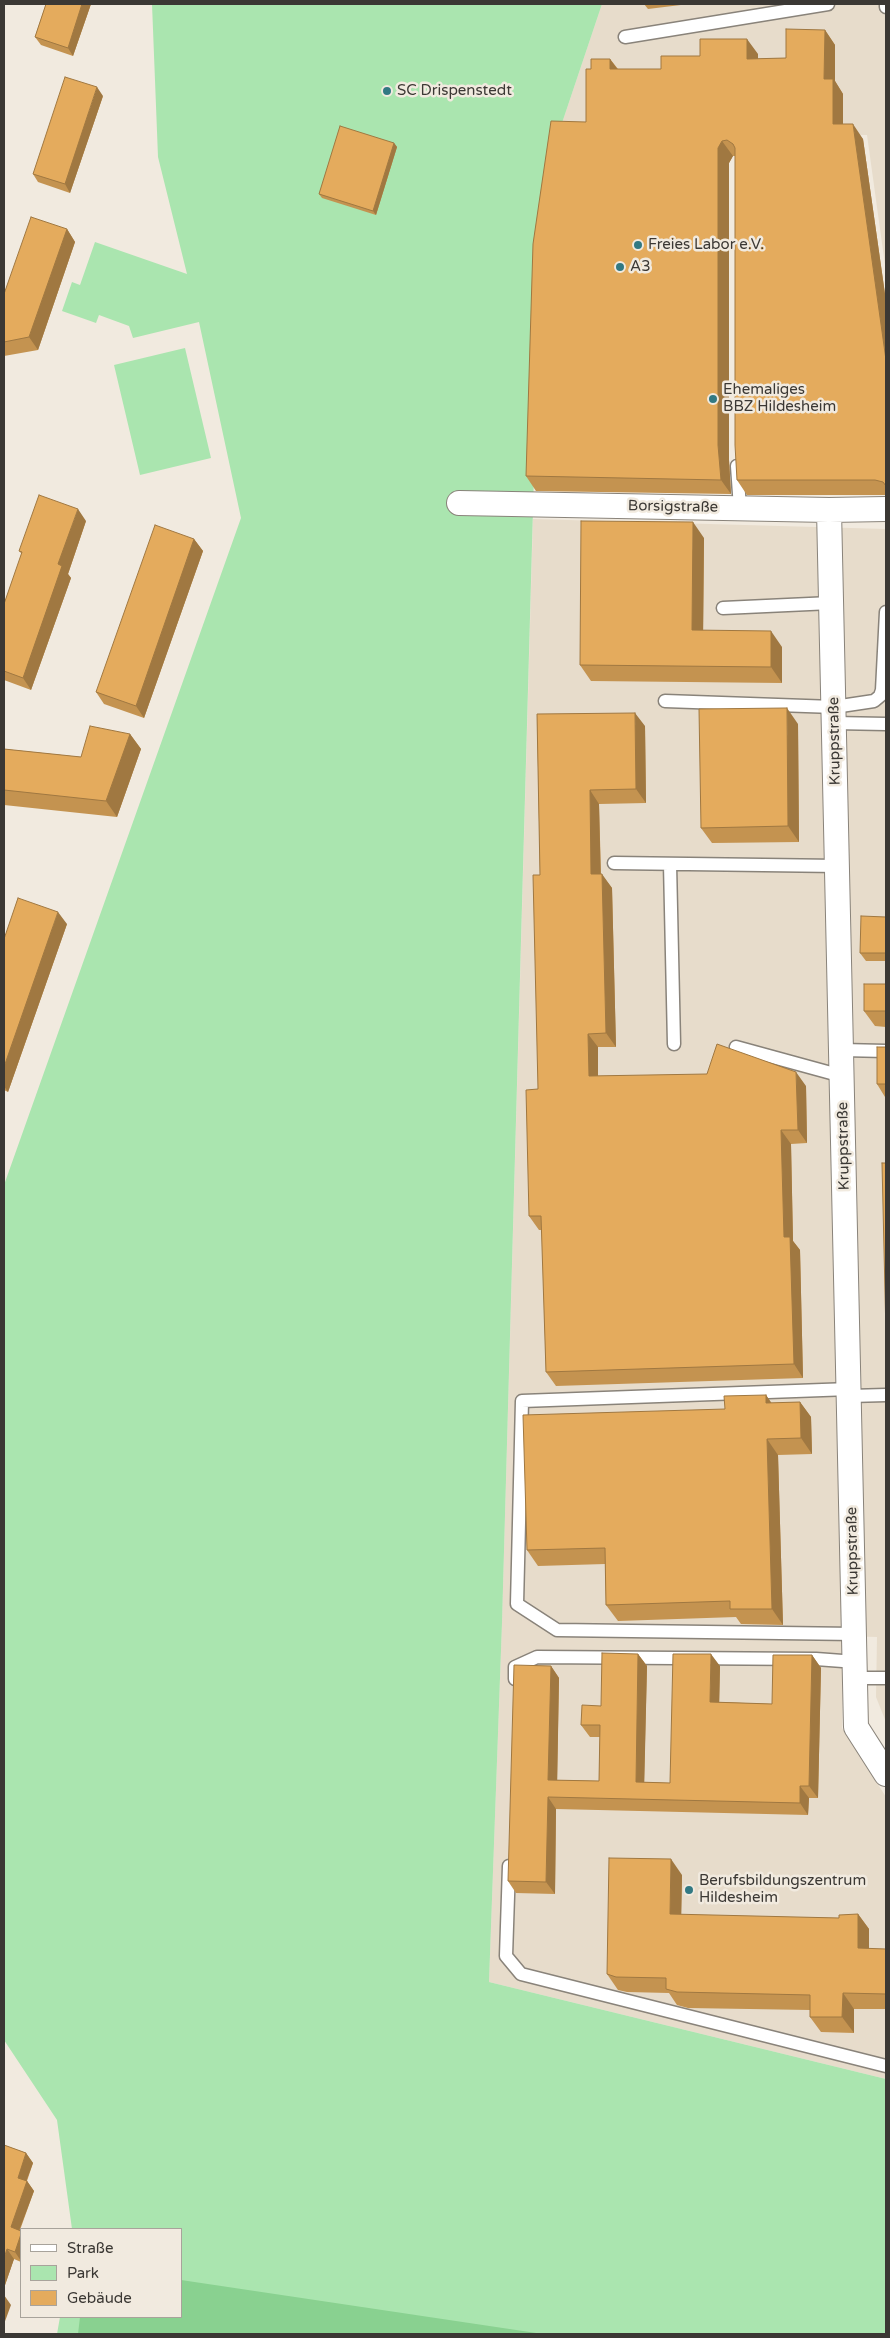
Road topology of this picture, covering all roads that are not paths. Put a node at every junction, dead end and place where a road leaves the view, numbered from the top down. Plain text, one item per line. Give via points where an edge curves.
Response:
1 (828, 4) edge
2 (626, 37) dead end
3 (737, 450) edge
4 (459, 503) dead end
5 (740, 508) junction
6 (886, 509) edge
7 (829, 510) junction
8 (831, 603) junction
9 (723, 608) dead end
10 (886, 612) edge
11 (665, 701) dead end
12 (834, 715) junction
13 (886, 724) edge
14 (614, 863) dead end
15 (670, 864) junction
16 (838, 866) junction
17 (674, 1044) dead end
18 (736, 1047) dead end
19 (842, 1050) junction
20 (886, 1051) edge
21 (842, 1076) junction
22 (850, 1393) junction
23 (886, 1395) edge
24 (855, 1634) junction
25 (856, 1670) junction
26 (886, 1678) edge
27 (514, 1687) edge
28 (886, 1774) edge
29 (509, 1857) edge
30 (886, 2066) edge

1 - 2 lane
3 - 5 lane
4 - 5 street, Borsigstraße
5 - 7 street, Borsigstraße
6 - 7 street, Borsigstraße
7 - 8 street, Kruppstraße
8 - 9 lane
8 - 12 street, Kruppstraße
10 - 12 lane via 880,696
11 - 12 lane
12 - 13 lane
12 - 16 street, Kruppstraße
14 - 15 lane
15 - 16 lane
15 - 17 lane
16 - 19 street, Kruppstraße
18 - 21 lane
19 - 20 lane
19 - 21 street, Kruppstraße
21 - 22 street, Kruppstraße
22 - 23 lane
22 - 24 street, Kruppstraße
22 - 24 lane via 522,1401 517,1604 557,1630
24 - 25 street, Kruppstraße
25 - 26 lane
25 - 27 lane via 816,1659 537,1656 515,1667
25 - 28 street, Kruppstraße via 856,1727
29 - 30 lane via 506,1956 521,1974

